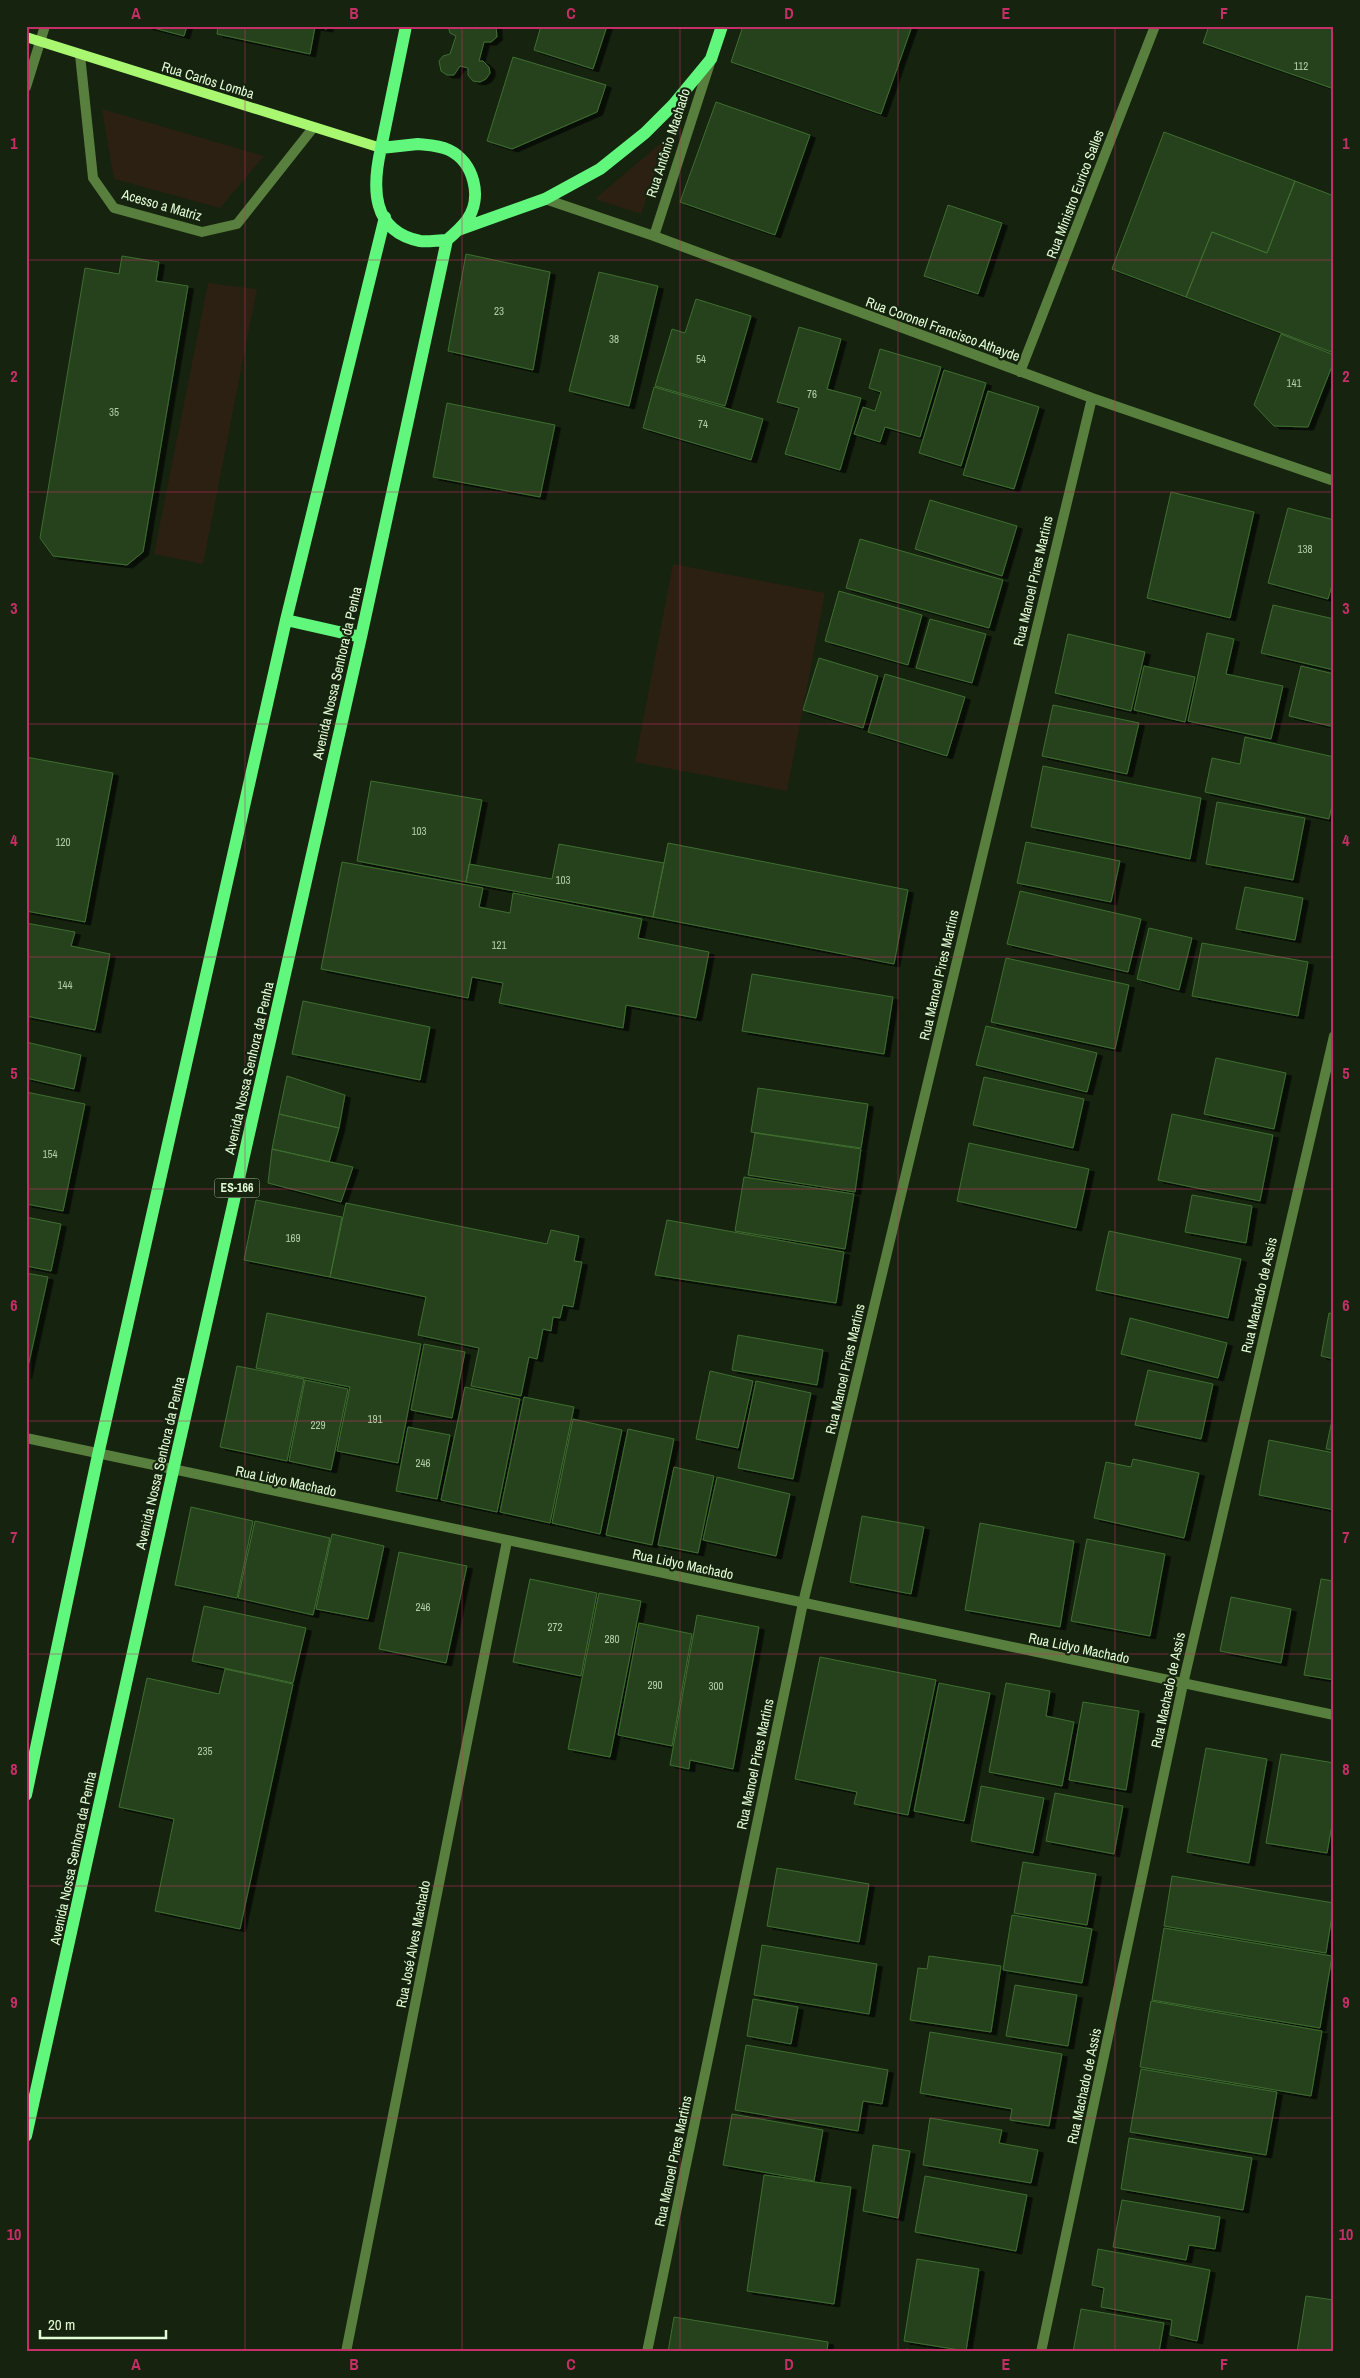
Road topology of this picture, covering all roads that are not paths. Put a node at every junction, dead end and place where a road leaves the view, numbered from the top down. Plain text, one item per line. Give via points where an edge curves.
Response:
1 (45, 26) edge
2 (406, 26) edge
3 (722, 26) edge
4 (1155, 26) edge
5 (26, 37) edge
6 (40, 41) junction
7 (80, 55) junction
8 (711, 59) junction
9 (26, 87) edge
10 (313, 128) junction
11 (381, 148) junction
12 (545, 199) junction
13 (385, 217) junction
14 (458, 230) junction
15 (654, 236) junction
16 (447, 240) junction
17 (1020, 372) junction
18 (1092, 398) junction
19 (1334, 481) edge
20 (286, 620) junction
21 (361, 637) junction
22 (1334, 1036) edge
23 (26, 1438) edge
24 (98, 1455) junction
25 (173, 1471) junction
26 (507, 1541) junction
27 (803, 1603) junction
28 (1183, 1684) junction
29 (1334, 1715) edge
30 (26, 1795) edge
31 (26, 2136) edge
32 (346, 2352) edge
33 (647, 2352) edge
34 (1041, 2352) edge

1 - 6 street
2 - 11 main road
3 - 8 main road, Rua Antônio Machado
4 - 17 street, Rua Ministro Eurico Salles
5 - 6 street, Rua Carlos Lomba
6 - 7 street, Rua Carlos Lomba
6 - 9 street
7 - 10 street, Rua Carlos Lomba
7 - 10 street, Acesso a Matriz via 93,178 114,208 202,232 237,224
8 - 12 main road, Rua Antônio Machado via 645,133 600,169
8 - 15 street, Rua Antônio Machado
10 - 11 street, Rua Carlos Lomba
11 - 13 main road via 375,189 377,205
11 - 14 main road via 434,145 450,150 462,160 476,188 468,219
12 - 14 main road, Rua Antônio Machado
12 - 15 street, Rua Coronel Francisco Athayde
13 - 16 main road via 394,229 407,237 422,241
13 - 20 main road
14 - 16 main road
15 - 17 street, Rua Coronel Francisco Athayde
16 - 21 main road, Avenida Nossa Senhora da Penha / ES-166
17 - 18 street, Rua Coronel Francisco Athayde
18 - 19 street, Rua Coronel Francisco Athayde
18 - 27 street, Rua Manoel Pires Martins
20 - 21 main road
20 - 24 main road
21 - 25 main road, Avenida Nossa Senhora da Penha / ES-166
22 - 28 street, Rua Machado de Assis
23 - 24 street, Rua Lidyo Machado
24 - 25 street, Rua Lidyo Machado
24 - 30 main road
25 - 26 street, Rua Lidyo Machado
25 - 31 main road, Avenida Nossa Senhora da Penha / ES-166
26 - 27 street, Rua Lidyo Machado
26 - 32 street, Rua José Alves Machado
27 - 28 street, Rua Lidyo Machado
27 - 33 street, Rua Manoel Pires Martins
28 - 29 street, Rua Lidyo Machado
28 - 34 street, Rua Machado de Assis

